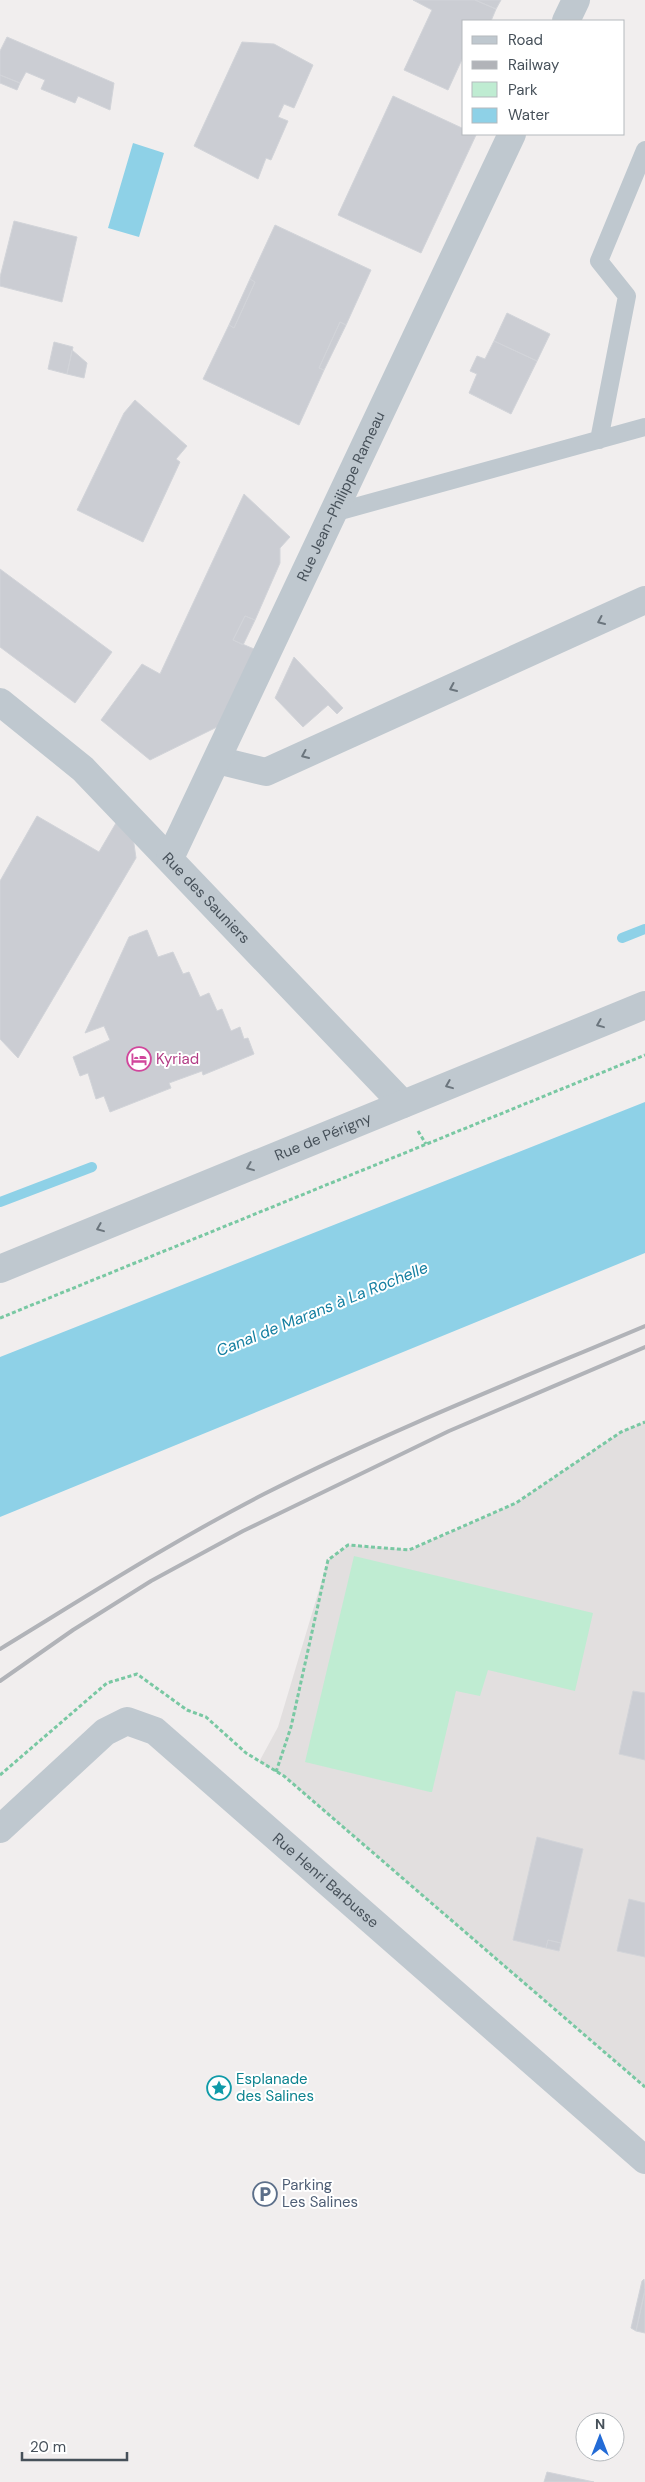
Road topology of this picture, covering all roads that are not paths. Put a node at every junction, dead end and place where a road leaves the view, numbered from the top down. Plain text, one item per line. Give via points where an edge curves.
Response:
1 (576, 0) edge
2 (566, 20) edge
3 (512, 135) edge
4 (645, 150) edge
5 (645, 428) edge
6 (599, 440) junction
7 (333, 513) junction
8 (645, 600) edge
9 (0, 702) edge
10 (216, 760) junction
11 (170, 858) junction
12 (645, 1006) edge
13 (403, 1104) junction
14 (0, 1270) edge
15 (0, 1829) edge
16 (645, 2160) edge

1 - 2 street
3 - 7 street, Rue Jean-Philippe Rameau
4 - 6 lane via 598,261 627,296
5 - 6 lane
6 - 7 lane
7 - 10 street, Rue Jean-Philippe Rameau
8 -> 10 street via 266,772
9 - 11 street, Rue des Sauniers via 83,769
10 - 11 street, Rue Jean-Philippe Rameau
11 - 13 street, Rue des Sauniers
12 -> 13 street, Rue de Périgny
13 -> 14 street, Rue de Périgny
15 - 16 street, Rue Henri Barbusse via 105,1732 127,1721 155,1731

